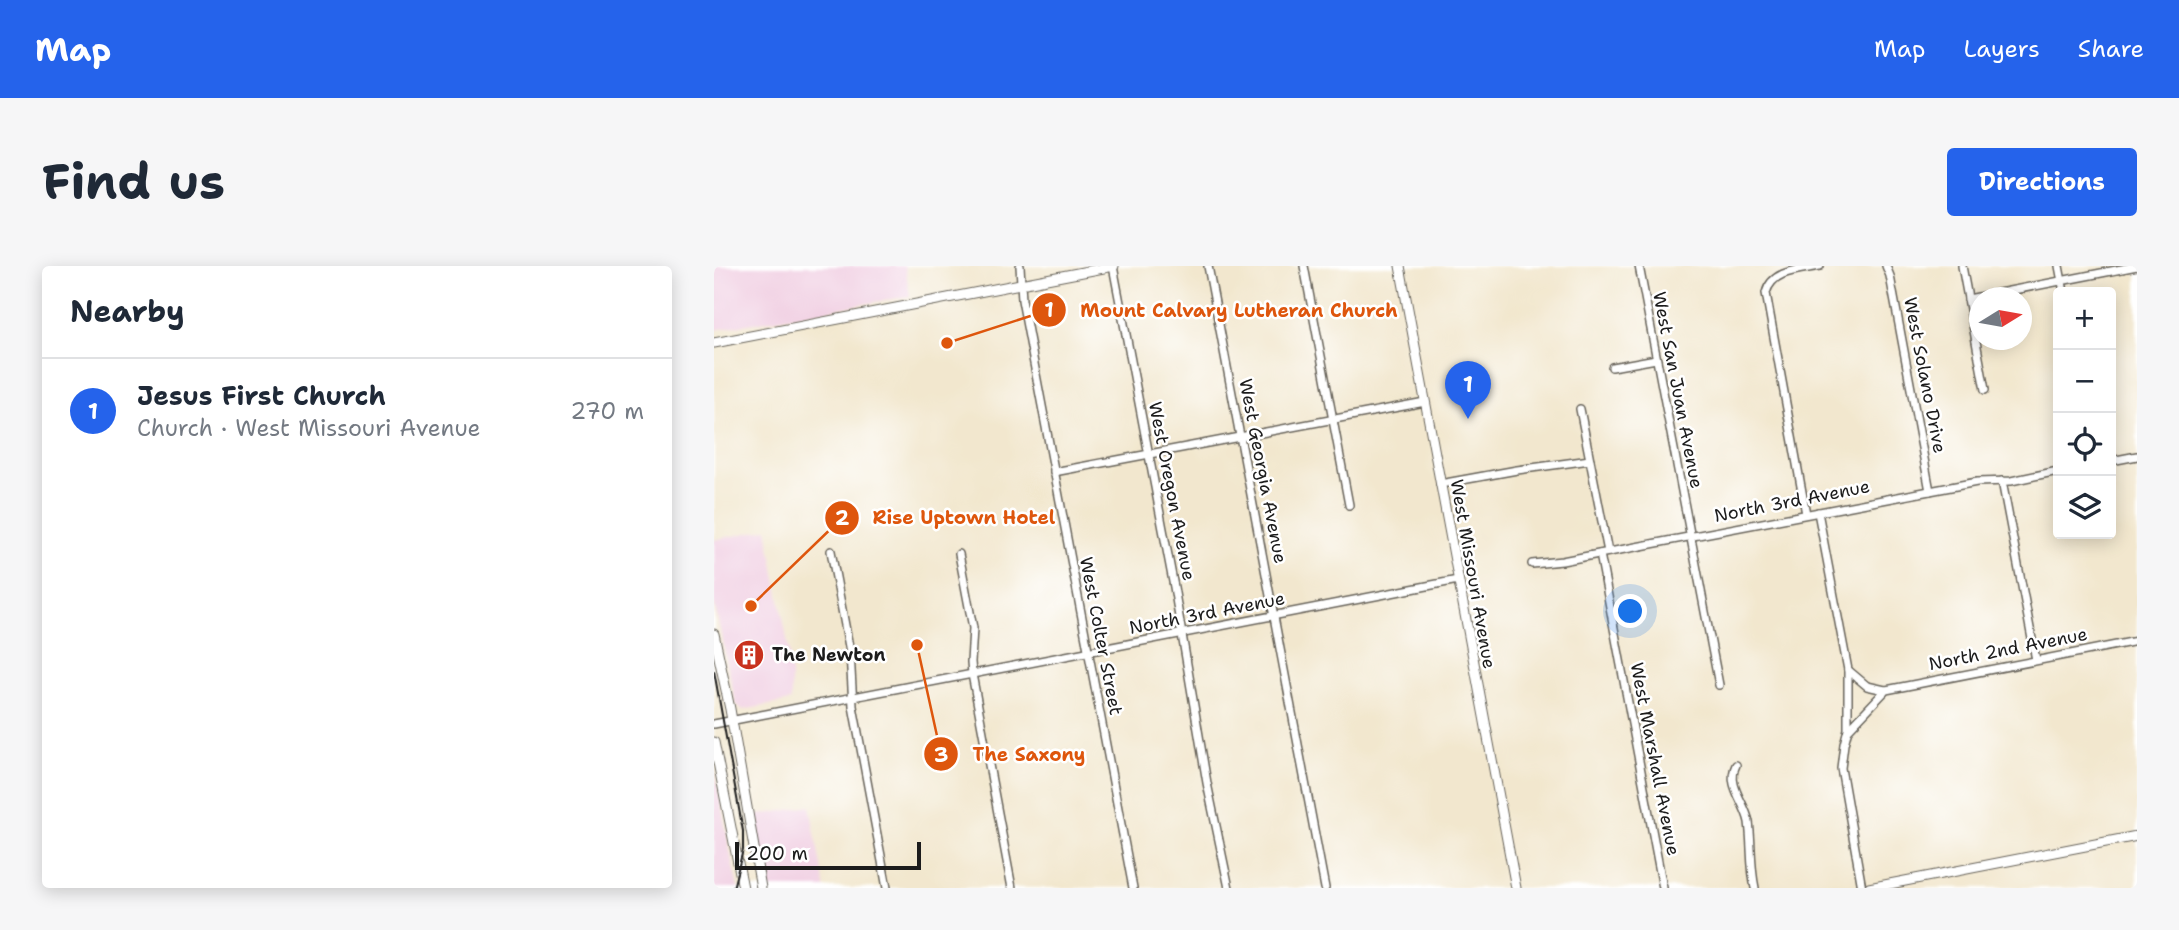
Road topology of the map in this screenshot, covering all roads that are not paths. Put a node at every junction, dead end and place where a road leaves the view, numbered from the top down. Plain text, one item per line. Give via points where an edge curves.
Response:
1 (1020, 266) edge
2 (1114, 266) edge
3 (1209, 266) edge
4 (1304, 266) edge
5 (1400, 266) edge
6 (1639, 266) edge
7 (1820, 266) edge
8 (1886, 266) edge
9 (1962, 266) edge
10 (2059, 266) edge
11 (2137, 267) edge
12 (2062, 281) junction
13 (1021, 284) junction
14 (2063, 287) edge
15 (1968, 299) junction
16 (714, 342) edge
17 (1656, 359) junction
18 (1612, 367) dead end
19 (1985, 390) dead end
20 (1425, 402) junction
21 (1580, 409) dead end
22 (1333, 419) junction
23 (1241, 436) junction
24 (1149, 454) junction
25 (2137, 456) edge
26 (1590, 460) junction
27 (2116, 460) edge
28 (1054, 472) junction
29 (2053, 472) edge
30 (2002, 481) junction
31 (1440, 484) junction
32 (1930, 491) junction
33 (1349, 505) dead end
34 (1818, 512) junction
35 (1806, 514) junction
36 (1691, 537) junction
37 (831, 551) dead end
38 (1604, 553) junction
39 (959, 554) dead end
40 (1532, 564) dead end
41 (1458, 580) junction
42 (1274, 616) junction
43 (714, 634) edge
44 (1182, 634) junction
45 (2137, 641) edge
46 (1088, 652) junction
47 (2036, 660) junction
48 (1848, 670) junction
49 (972, 674) junction
50 (1719, 685) dead end
51 (1886, 690) junction
52 (851, 696) junction
53 (732, 720) junction
54 (714, 724) edge
55 (1848, 729) junction
56 (714, 742) edge
57 (1736, 765) dead end
58 (2137, 836) edge
59 (1892, 886) edge
60 (743, 888) edge
61 (761, 888) edge
62 (887, 888) edge
63 (1012, 888) edge
64 (1133, 888) edge
65 (1229, 888) edge
66 (1325, 888) edge
67 (1516, 888) edge
68 (1663, 888) edge
69 (1755, 888) edge
70 (1862, 888) edge
71 (1869, 888) edge

1 - 13 street, West Colter Street
2 - 13 main road
2 - 24 street, West Oregon Avenue
3 - 23 street, West Georgia Avenue
4 - 22 street
5 - 20 main road, West Missouri Avenue
6 - 17 street, West San Juan Avenue
7 - 35 street via 1780,275 1768,285 1766,301
8 - 32 street, West Solano Drive
9 - 15 street
10 - 12 street
11 - 12 street
12 - 14 street
12 - 15 street
13 - 16 main road
13 - 28 street, West Colter Street
15 - 19 street
17 - 18 street
17 - 36 street, West San Juan Avenue
20 - 22 street
20 - 31 main road, West Missouri Avenue
21 - 26 street, West Marshall Avenue
22 - 23 street
22 - 33 street
23 - 24 street
23 - 42 street, West Georgia Avenue
24 - 28 street
24 - 44 street, West Oregon Avenue
25 - 27 street
26 - 31 street
26 - 38 street, West Marshall Avenue
28 - 46 street, West Colter Street
29 - 30 street, North 3rd Avenue
30 - 32 street, North 3rd Avenue
30 - 47 street
31 - 41 main road, West Missouri Avenue
32 - 34 street, North 3rd Avenue
34 - 35 street, North 3rd Avenue
34 - 48 street
35 - 36 street, North 3rd Avenue
36 - 38 street, North 3rd Avenue
36 - 50 street, West San Juan Avenue
37 - 52 street via 850,652
38 - 40 street, North 3rd Avenue
38 - 68 street, West Marshall Avenue
39 - 49 street via 973,628
41 - 42 street, North 3rd Avenue
41 - 67 main road, West Missouri Avenue
42 - 44 street, North 3rd Avenue
42 - 66 street, West Georgia Avenue
43 - 53 main road
44 - 46 street, North 3rd Avenue
44 - 65 street, West Oregon Avenue
45 - 47 street, North 2nd Avenue
46 - 49 street, North 3rd Avenue
46 - 64 street, West Colter Street
47 - 51 street, North 2nd Avenue
48 - 51 street via 1867,686
48 - 55 street
49 - 52 street, North 3rd Avenue
49 - 63 street
51 - 55 street
52 - 53 street, North 3rd Avenue
52 - 62 street
53 - 54 street, North 3rd Avenue
53 - 61 main road
55 - 70 street via 1842,782
56 - 60 main road
57 - 69 street via 1733,782 1749,824
58 - 59 main road
59 - 71 main road

